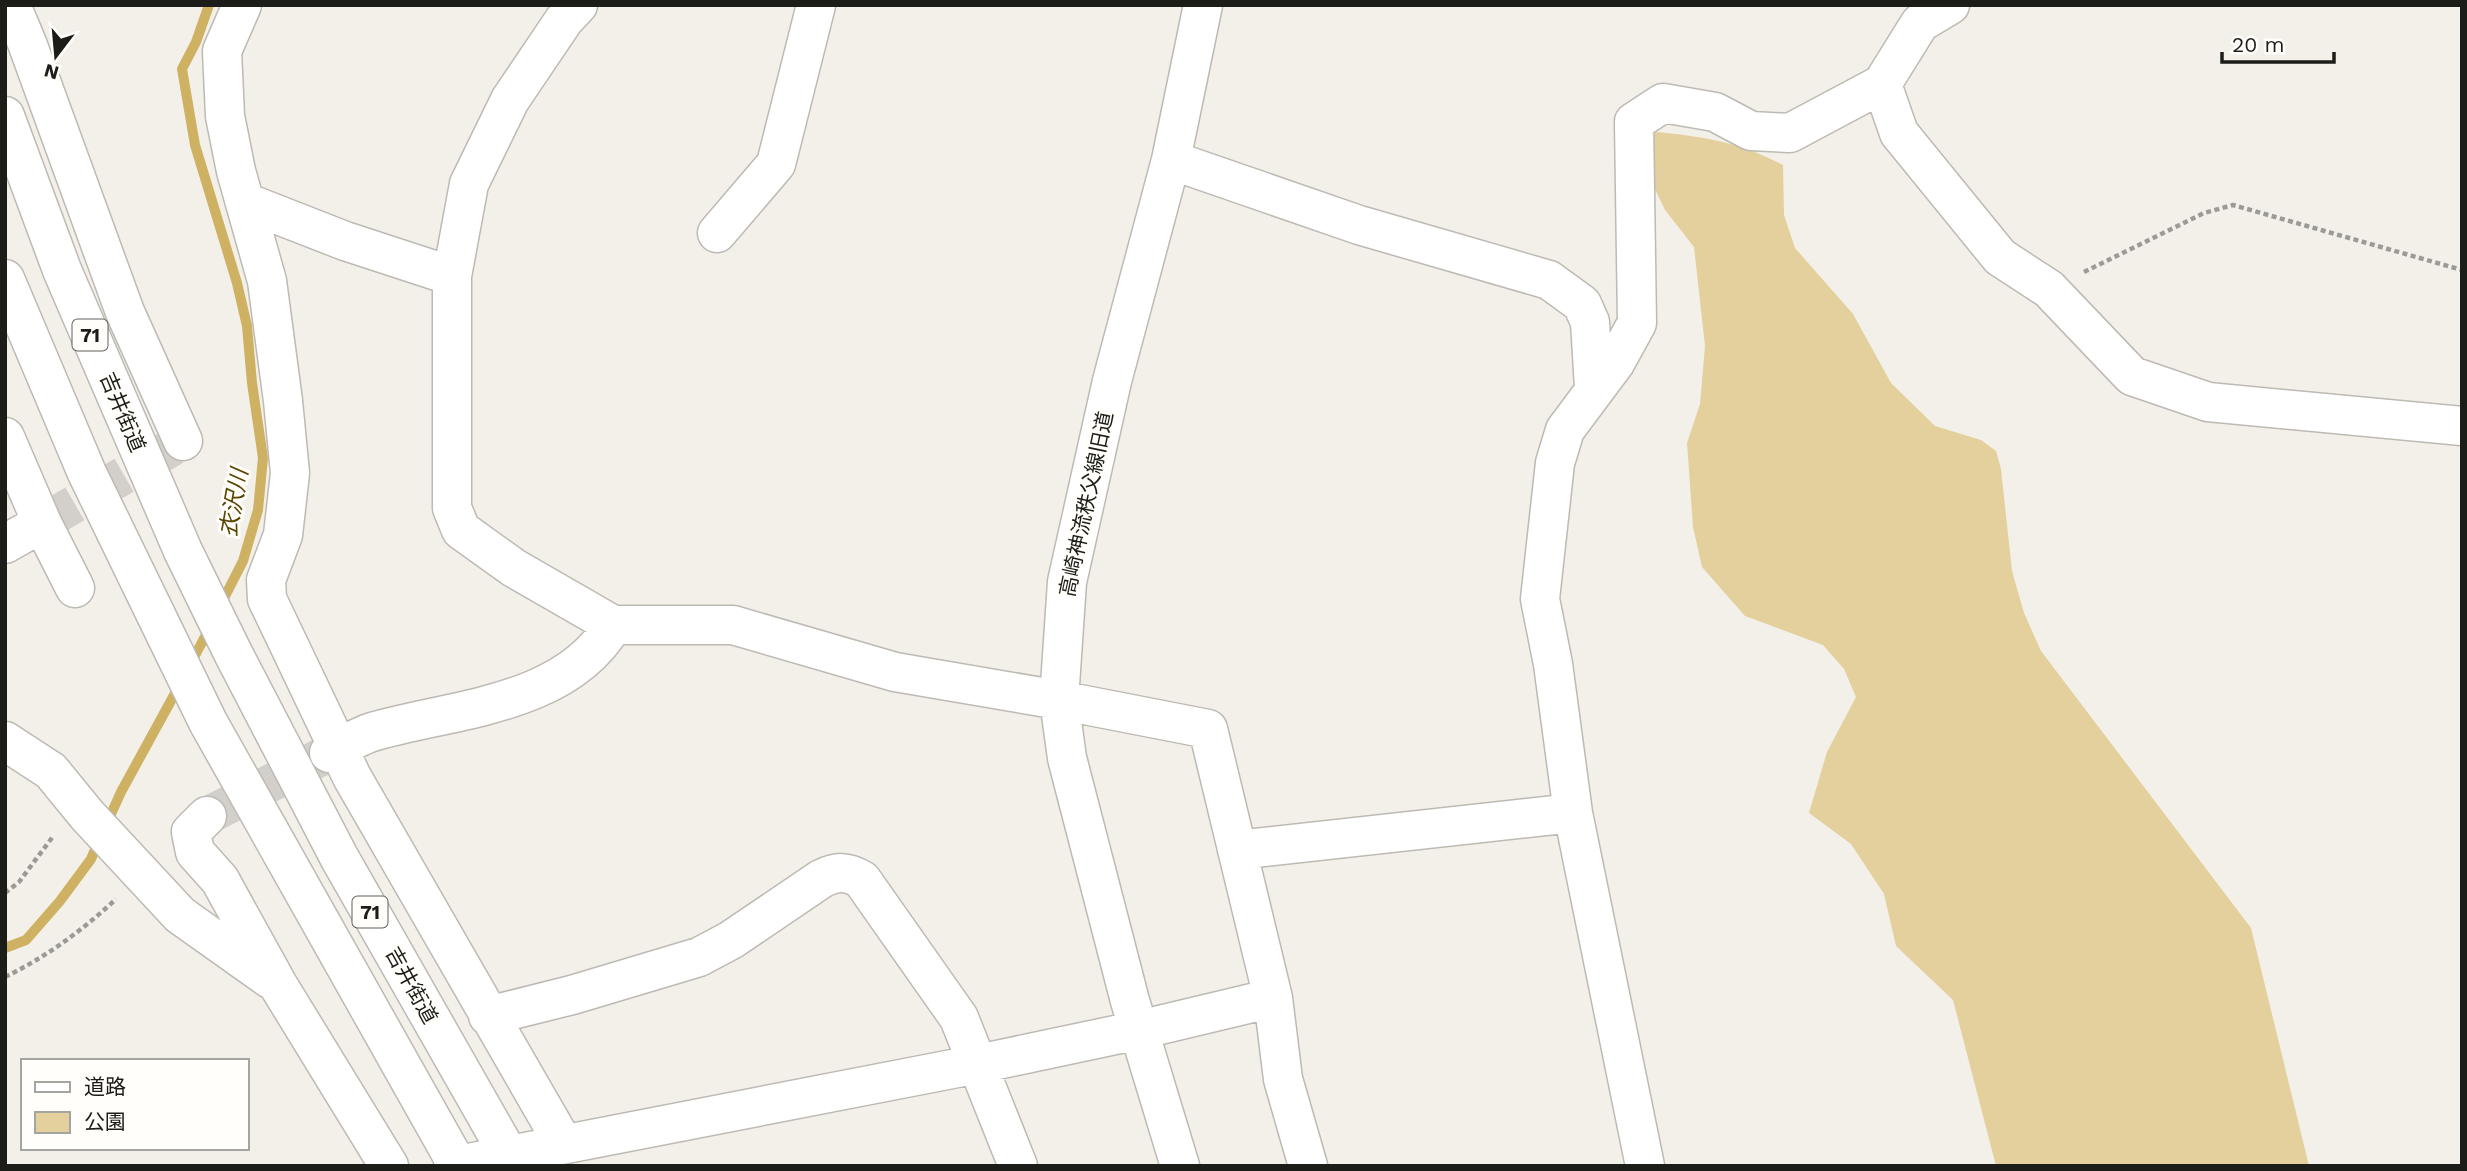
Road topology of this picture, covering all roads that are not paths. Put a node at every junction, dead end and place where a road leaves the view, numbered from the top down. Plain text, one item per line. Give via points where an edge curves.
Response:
1 (11, 5) edge
2 (242, 5) edge
3 (578, 5) edge
4 (816, 5) edge
5 (1203, 5) edge
6 (1950, 5) edge
7 (1882, 84) junction
8 (5, 116) edge
9 (1171, 160) junction
10 (245, 202) junction
11 (718, 233) dead end
12 (452, 276) junction
13 (5, 279) edge
14 (1594, 388) junction
15 (2462, 426) edge
16 (5, 437) edge
17 (183, 441) dead end
18 (42, 523) junction
19 (5, 544) edge
20 (75, 588) dead end
21 (614, 625) junction
22 (1059, 700) junction
23 (5, 741) edge
24 (333, 751) junction
25 (1573, 813) junction
26 (206, 816) tunnel mouth
27 (1237, 850) junction
28 (278, 985) junction
29 (1273, 999) junction
30 (488, 1016) junction
31 (1139, 1030) junction
32 (978, 1064) junction
33 (563, 1143) junction
34 (511, 1160) edge
35 (456, 1165) edge
36 (389, 1166) edge
37 (1018, 1166) edge
38 (1180, 1166) edge
39 (1308, 1166) edge
40 (1645, 1166) edge

1 - 17 street via 125,312
2 - 10 street via 222,51 225,116
3 - 12 street via 510,100 469,184
4 - 11 street via 776,164
5 - 9 street, 高崎神流秩父線旧道
6 - 7 street via 1920,23
7 - 14 street via 1790,133 1751,131 1715,112 1662,103 1634,121 1637,323 1615,363
7 - 15 street via 1899,133 2000,257 2049,289 2132,376 2208,402
8 - 34 street, 吉井街道 / 71 via 62,270 183,551 339,857
9 - 14 street via 1359,225 1549,280 1582,304 1590,322
9 - 22 street, 高崎神流秩父線旧道 via 1112,381 1067,582
10 - 12 street
10 - 24 street via 267,281 290,473 283,535 267,580 267,599
12 - 21 street via 452,508 461,530 514,568
13 - 35 street, 71 via 87,473 208,722
14 - 25 street via 1565,430 1555,463 1540,600
16 - 18 street
18 - 19 street
18 - 20 street
21 - 22 street via 733,625 895,672
21 - 24 street via 578,665 524,695 370,733
22 - 27 street via 1209,729
22 - 31 street, 高崎神流秩父線旧道 via 1067,758
23 - 28 street via 51,771 180,915
24 - 30 street
25 - 27 street
25 - 40 street
26 - 28 street via 191,832 195,852 220,880
27 - 29 street
28 - 36 street
29 - 31 street
29 - 39 street via 1283,1079
30 - 32 street via 699,957 821,879 850,873 862,880 959,1018
30 - 33 street
31 - 32 street
31 - 38 street, 高崎神流秩父線旧道
32 - 33 street
32 - 37 street
33 - 34 street
34 - 35 street

